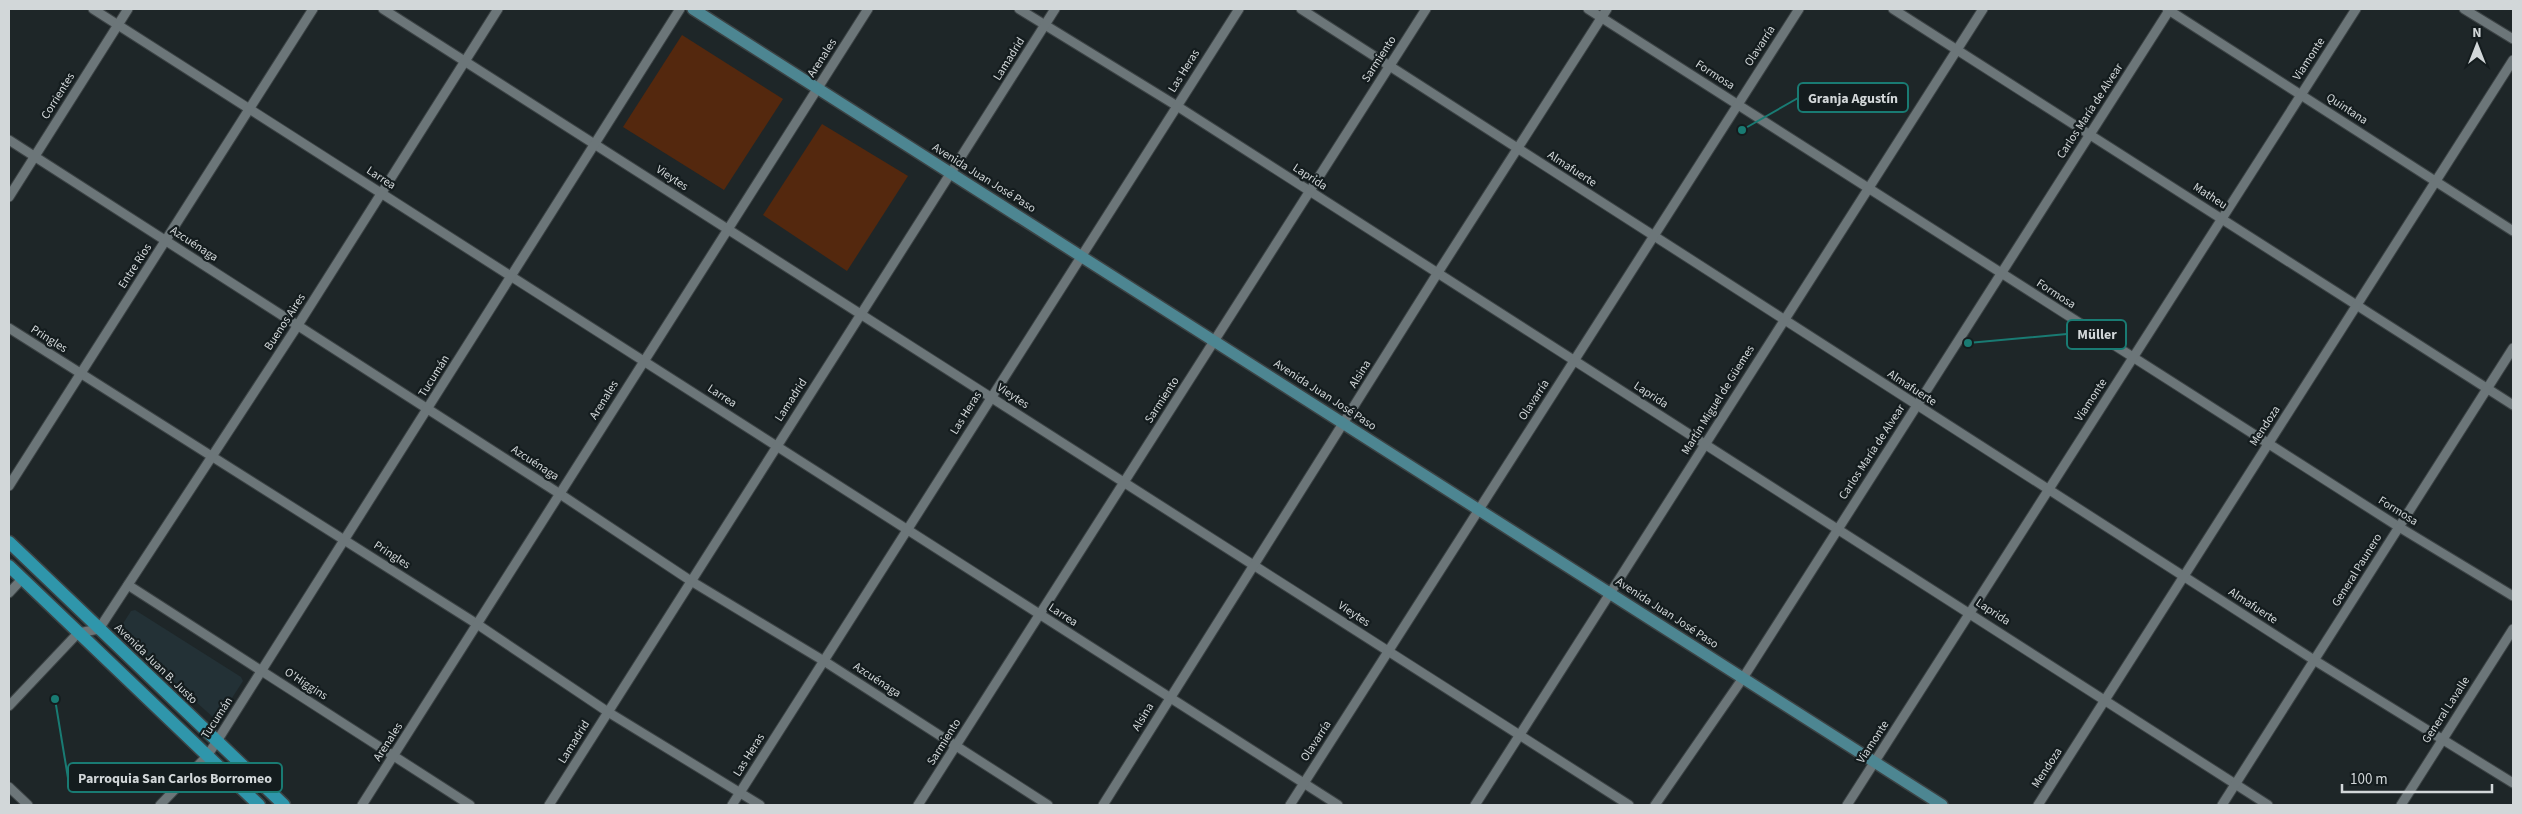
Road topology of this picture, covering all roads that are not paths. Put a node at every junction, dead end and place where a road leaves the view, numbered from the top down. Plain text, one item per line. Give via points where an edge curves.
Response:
1 (93, 9) edge
2 (128, 9) edge
3 (313, 9) edge
4 (383, 9) edge
5 (498, 9) edge
6 (680, 9) edge
7 (693, 9) edge
8 (868, 9) edge
9 (1019, 9) edge
10 (1055, 9) edge
11 (1238, 9) edge
12 (1301, 9) edge
13 (1426, 9) edge
14 (1588, 9) edge
15 (1607, 9) edge
16 (1799, 9) edge
17 (1893, 9) edge
18 (1983, 9) edge
19 (2169, 9) edge
20 (2356, 9) edge
21 (2464, 9) edge
22 (1602, 17) junction
23 (118, 25) junction
24 (1044, 26) junction
25 (2513, 39) edge
26 (1957, 49) junction
27 (2513, 60) edge
28 (465, 61) junction
29 (1389, 66) junction
30 (818, 88) junction
31 (2301, 95) junction
32 (1738, 104) junction
33 (1177, 106) junction
34 (249, 109) junction
35 (2090, 134) junction
36 (9, 140) edge
37 (595, 144) junction
38 (1518, 148) junction
39 (34, 157) junction
40 (951, 173) junction
41 (2436, 181) junction
42 (1868, 188) junction
43 (1310, 192) junction
44 (381, 193) junction
45 (9, 197) edge
46 (2222, 218) junction
47 (728, 229) junction
48 (2513, 230) edge
49 (1653, 236) junction
50 (166, 241) junction
51 (1081, 256) junction
52 (2001, 273) junction
53 (1437, 274) junction
54 (511, 276) junction
55 (2356, 306) junction
56 (861, 314) junction
57 (1784, 320) junction
58 (298, 325) junction
59 (9, 328) edge
60 (1214, 341) junction
61 (2513, 348) edge
62 (2133, 358) junction
63 (643, 361) junction
64 (1574, 361) junction
65 (81, 374) junction
66 (2488, 388) junction
67 (991, 398) junction
68 (2513, 405) edge
69 (1917, 406) junction
70 (428, 409) junction
71 (1344, 424) junction
72 (2269, 443) junction
73 (1705, 444) junction
74 (776, 446) junction
75 (212, 456) junction
76 (1124, 482) junction
77 (9, 486) edge
78 (2049, 490) junction
79 (560, 494) junction
80 (1479, 510) junction
81 (2399, 527) junction
82 (1838, 529) junction
83 (907, 530) junction
84 (346, 540) junction
85 (9, 542) edge
86 (1255, 565) junction
87 (9, 566) edge
88 (2184, 576) junction
89 (22, 579) junction
90 (692, 581) junction
91 (128, 585) junction
92 (9, 593) edge
93 (1610, 593) junction
94 (2513, 596) edge
95 (1970, 613) junction
96 (1039, 614) junction
97 (477, 624) junction
98 (99, 629) junction
99 (2513, 629) edge
100 (78, 633) junction
101 (1388, 651) junction
102 (2314, 660) junction
103 (824, 661) junction
104 (263, 672) junction
105 (1743, 678) junction
106 (1169, 698) junction
107 (2105, 700) junction
108 (9, 706) edge
109 (608, 712) junction
110 (1520, 736) junction
111 (2443, 739) junction
112 (217, 741) junction
113 (956, 746) junction
114 (394, 755) junction
115 (207, 756) junction
116 (1875, 762) junction
117 (1303, 783) junction
118 (2236, 783) junction
119 (2513, 783) edge
120 (9, 787) edge
121 (740, 792) junction
122 (28, 805) edge
123 (160, 805) edge
124 (259, 805) edge
125 (284, 805) edge
126 (362, 805) edge
127 (470, 805) edge
128 (549, 805) edge
129 (732, 805) edge
130 (760, 805) edge
131 (918, 805) edge
132 (1048, 805) edge
133 (1103, 805) edge
134 (1290, 805) edge
135 (1338, 805) edge
136 (1475, 805) edge
137 (1629, 805) edge
138 (1655, 805) edge
139 (1847, 805) edge
140 (1942, 805) edge
141 (2038, 805) edge
142 (2222, 805) edge
143 (2268, 805) edge
144 (2401, 805) edge

1 - 23 street, Larrea
2 - 23 street, Corrientes
3 - 34 street, Entre Ríos
4 - 28 street, Vieytes
5 - 28 street, Buenos Aires
6 - 37 street, Tucumán
7 - 30 main road, Avenida Juan José Paso
8 - 30 street, Arenales
9 - 24 street, Laprida
10 - 24 street, Lamadrid
11 - 33 street, Las Heras
12 - 29 street, Almafuerte
13 - 29 street, Sarmiento
14 - 22 street, Formosa
15 - 22 street, Alsina
16 - 32 street, Olavarría
17 - 26 street, Matheu
18 - 26 street, Martín Miguel de Güemes
19 - 31 street, Quintana
19 - 35 street, Carlos María de Alvear
20 - 31 street, Viamonte
21 - 25 street
22 - 32 street, Formosa
22 - 38 street, Alsina
23 - 34 street, Larrea
23 - 39 street, Corrientes
24 - 33 street, Laprida
24 - 40 street, Lamadrid
26 - 35 street, Matheu
26 - 42 street, Martín Miguel de Güemes
27 - 41 street, Mendoza
28 - 37 street, Vieytes
28 - 44 street, Buenos Aires
29 - 38 street, Almafuerte
29 - 43 street, Sarmiento
30 - 40 main road, Avenida Juan José Paso
30 - 47 street, Arenales
31 - 41 street, Quintana
31 - 46 street, Viamonte
32 - 42 street, Formosa
32 - 49 street, Olavarría
33 - 43 street, Laprida
33 - 51 street, Las Heras
34 - 44 street, Larrea
34 - 50 street, Entre Ríos
35 - 46 street, Matheu
35 - 52 street, Carlos María de Alvear
36 - 39 street, Azcuénaga
37 - 47 street, Vieytes
37 - 54 street, Tucumán
38 - 49 street, Almafuerte
38 - 53 street, Alsina
39 - 45 street, Corrientes
39 - 50 street, Azcuénaga
40 - 51 main road, Avenida Juan José Paso
40 - 56 street, Lamadrid
41 - 48 street, Quintana
41 - 55 street, Mendoza
42 - 52 street, Formosa
42 - 57 street, Martín Miguel de Güemes
43 - 53 street, Laprida
43 - 60 street, Sarmiento
44 - 54 street, Larrea
44 - 58 street, Buenos Aires
46 - 55 street, Matheu
46 - 62 street, Viamonte
47 - 56 street, Vieytes
47 - 63 street, Arenales
49 - 57 street, Almafuerte
49 - 64 street, Olavarría
50 - 58 street, Azcuénaga
50 - 65 street, Entre Ríos
51 - 60 main road, Avenida Juan José Paso
51 - 67 street, Las Heras
52 - 62 street, Formosa
52 - 69 street, Carlos María de Alvear
53 - 64 street, Laprida
53 - 71 street, Alsina
54 - 63 street, Larrea
54 - 70 street, Tucumán
55 - 66 street, Matheu
55 - 72 street, Mendoza
56 - 67 street, Vieytes
56 - 74 street, Lamadrid
57 - 69 street, Almafuerte
57 - 73 street, Martín Miguel de Güemes
58 - 70 street, Azcuénaga
58 - 75 street, Buenos Aires
59 - 65 street, Pringles
60 - 71 main road, Avenida Juan José Paso
60 - 76 street, Sarmiento
61 - 66 street, General Paunero
62 - 72 street, Formosa
62 - 78 street, Viamonte
63 - 74 street, Larrea
63 - 79 street, Arenales
64 - 73 street, Laprida
64 - 80 street, Olavarría
65 - 75 street, Pringles
65 - 77 street, Entre Ríos
66 - 68 street, Matheu
66 - 81 street, General Paunero
67 - 76 street, Vieytes
67 - 83 street, Las Heras
69 - 78 street, Almafuerte
69 - 82 street, Carlos María de Alvear
70 - 79 street, Azcuénaga
70 - 84 street, Tucumán
71 - 80 main road, Avenida Juan José Paso
71 - 86 street, Alsina
72 - 81 street, Formosa
72 - 88 street, Mendoza
73 - 82 street, Laprida
73 - 93 street, Martín Miguel de Güemes
74 - 83 street, Larrea
74 - 90 street, Lamadrid
75 - 84 street, Pringles
75 - 91 street, Buenos Aires
76 - 86 street, Vieytes
76 - 96 street, Sarmiento
78 - 88 street, Almafuerte
78 - 95 street, Viamonte
79 - 90 street, Azcuénaga
79 - 97 street, Arenales
80 - 93 main road, Avenida Juan José Paso
80 - 101 street, Olavarría
81 - 94 street, Formosa
81 - 102 street, General Paunero
82 - 95 street, Laprida
82 - 105 street, Carlos María de Alvear
83 - 96 street, Larrea
83 - 103 street, Las Heras
84 - 97 street, Pringles
84 - 104 street, Tucumán
85 - 98 main road, Avenida Juan B. Justo
86 - 101 street, Vieytes
86 - 106 street, Alsina
87 - 89 main road
88 - 102 street, Almafuerte
88 - 107 street, Mendoza
89 - 92 street
89 - 100 main road
90 - 103 street, Azcuénaga
90 - 109 street, Lamadrid
91 - 98 street, Buenos Aires
91 - 104 street, O'Higgins
93 - 105 main road, Avenida Juan José Paso
93 - 110 street, Martín Miguel de Güemes
95 - 107 street, Laprida
95 - 116 street, Viamonte
96 - 106 street, Larrea
96 - 113 street, Sarmiento
97 - 109 street, Pringles
97 - 114 street, Arenales
98 - 100 street
98 - 112 main road, Avenida Juan B. Justo
99 - 111 street, General Lavalle
100 - 108 street
100 - 115 main road
101 - 110 street, Vieytes
101 - 117 street, Olavarría
102 - 111 street, Almafuerte
102 - 118 street, General Paunero
103 - 113 street, Azcuénaga
103 - 121 street, Las Heras
104 - 112 street, Tucumán
104 - 114 street, O'Higgins
105 - 116 main road, Avenida Juan José Paso
105 - 138 street, Carlos María de Alvear
106 - 117 street, Larrea
106 - 133 street, Alsina
107 - 118 street, Laprida
107 - 141 street, Mendoza
109 - 121 street, Pringles
109 - 128 street, Lamadrid
110 - 136 street, Martín Miguel de Güemes
110 - 137 street, Vieytes
111 - 119 street, Almafuerte
111 - 144 street, General Lavalle
112 - 115 street, Tucumán
112 - 125 main road, Avenida Juan B. Justo
113 - 131 street, Sarmiento
113 - 132 street, Azcuénaga
114 - 126 street, Arenales
114 - 127 street, O'Higgins
115 - 123 street, Tucumán
115 - 124 main road
116 - 139 street, Viamonte
116 - 140 main road, Avenida Juan José Paso
117 - 134 street, Olavarría
117 - 135 street, Larrea
118 - 142 street, General Paunero
118 - 143 street, Laprida
120 - 122 street
121 - 129 street, Las Heras
121 - 130 street, Pringles

